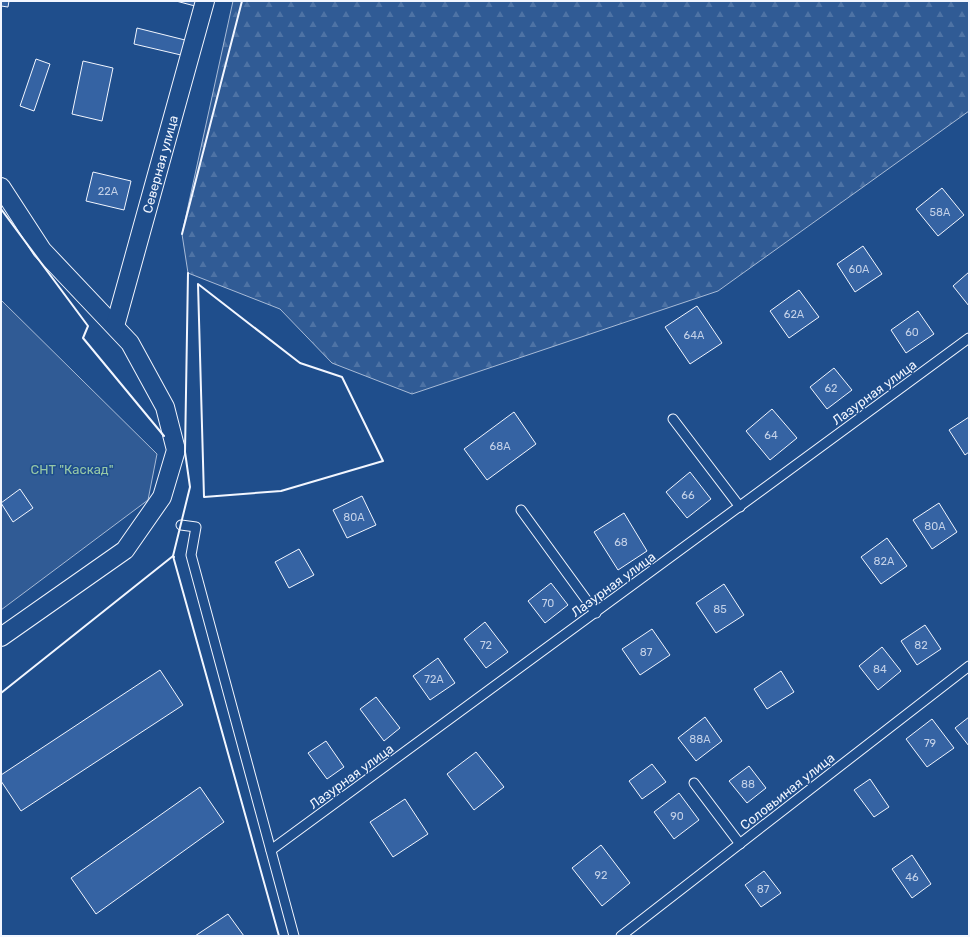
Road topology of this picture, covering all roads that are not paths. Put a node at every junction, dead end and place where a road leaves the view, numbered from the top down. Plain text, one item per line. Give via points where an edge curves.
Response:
1 (205, 1) edge
2 (1, 187) edge
3 (114, 326) junction
4 (969, 338) edge
5 (673, 419) dead end
6 (740, 507) junction
7 (521, 510) dead end
8 (181, 525) dead end
9 (596, 613) junction
10 (1, 636) edge
11 (969, 666) edge
12 (694, 783) dead end
13 (740, 844) junction
14 (271, 850) junction
15 (294, 936) edge
16 (621, 936) edge

1 - 3 street, Северная улица
2 - 3 street via 42,250
3 - 10 street via 130,343 165,408 176,450 162,497 126,550
4 - 6 lane, Лазурная улица
5 - 6 lane
6 - 9 lane, Лазурная улица
7 - 9 lane
8 - 14 lane via 196,527 191,555
9 - 14 lane, Лазурная улица
11 - 13 lane, Соловьиная улица
12 - 13 lane
13 - 16 lane, Соловьиная улица
14 - 15 lane

